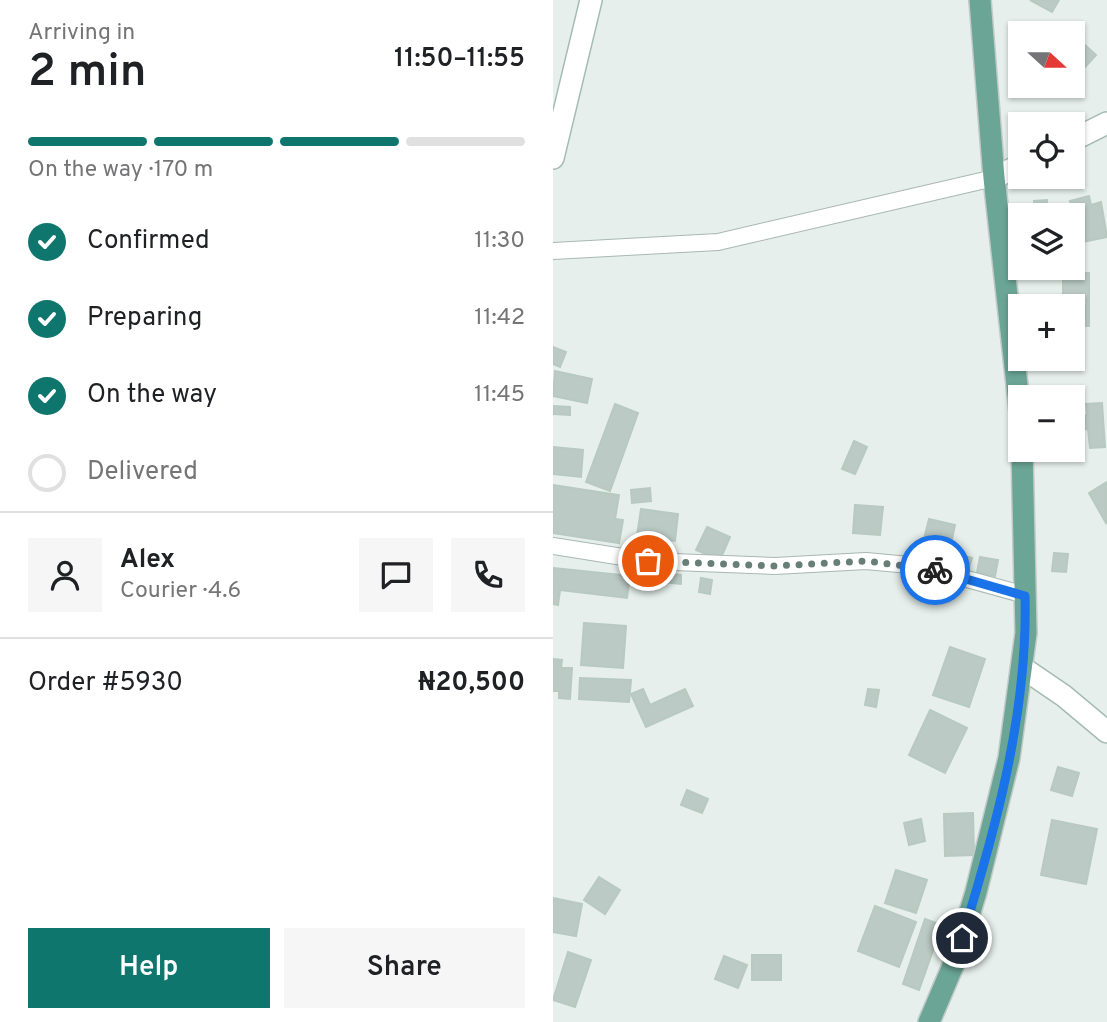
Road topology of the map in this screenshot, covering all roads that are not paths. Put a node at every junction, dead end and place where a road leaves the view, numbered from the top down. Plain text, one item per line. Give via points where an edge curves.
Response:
1 (591, 0) edge
2 (980, 0) edge
3 (1107, 123) edge
4 (1085, 134) edge
5 (553, 158) edge
6 (1008, 171) edge
7 (994, 178) junction
8 (553, 251) edge
9 (1017, 385) edge
10 (1022, 462) edge
11 (553, 546) edge
12 (1025, 596) junction
13 (1023, 668) junction
14 (1107, 732) edge
15 (929, 1022) edge

1 - 5 street
2 - 7 main road
3 - 4 street
6 - 7 street
7 - 8 street via 718,242
7 - 9 main road
10 - 12 main road
11 - 12 street via 648,561 775,566 866,561 920,566
12 - 13 main road
13 - 14 street via 1065,695
13 - 15 main road via 1009,758 976,892 955,961

